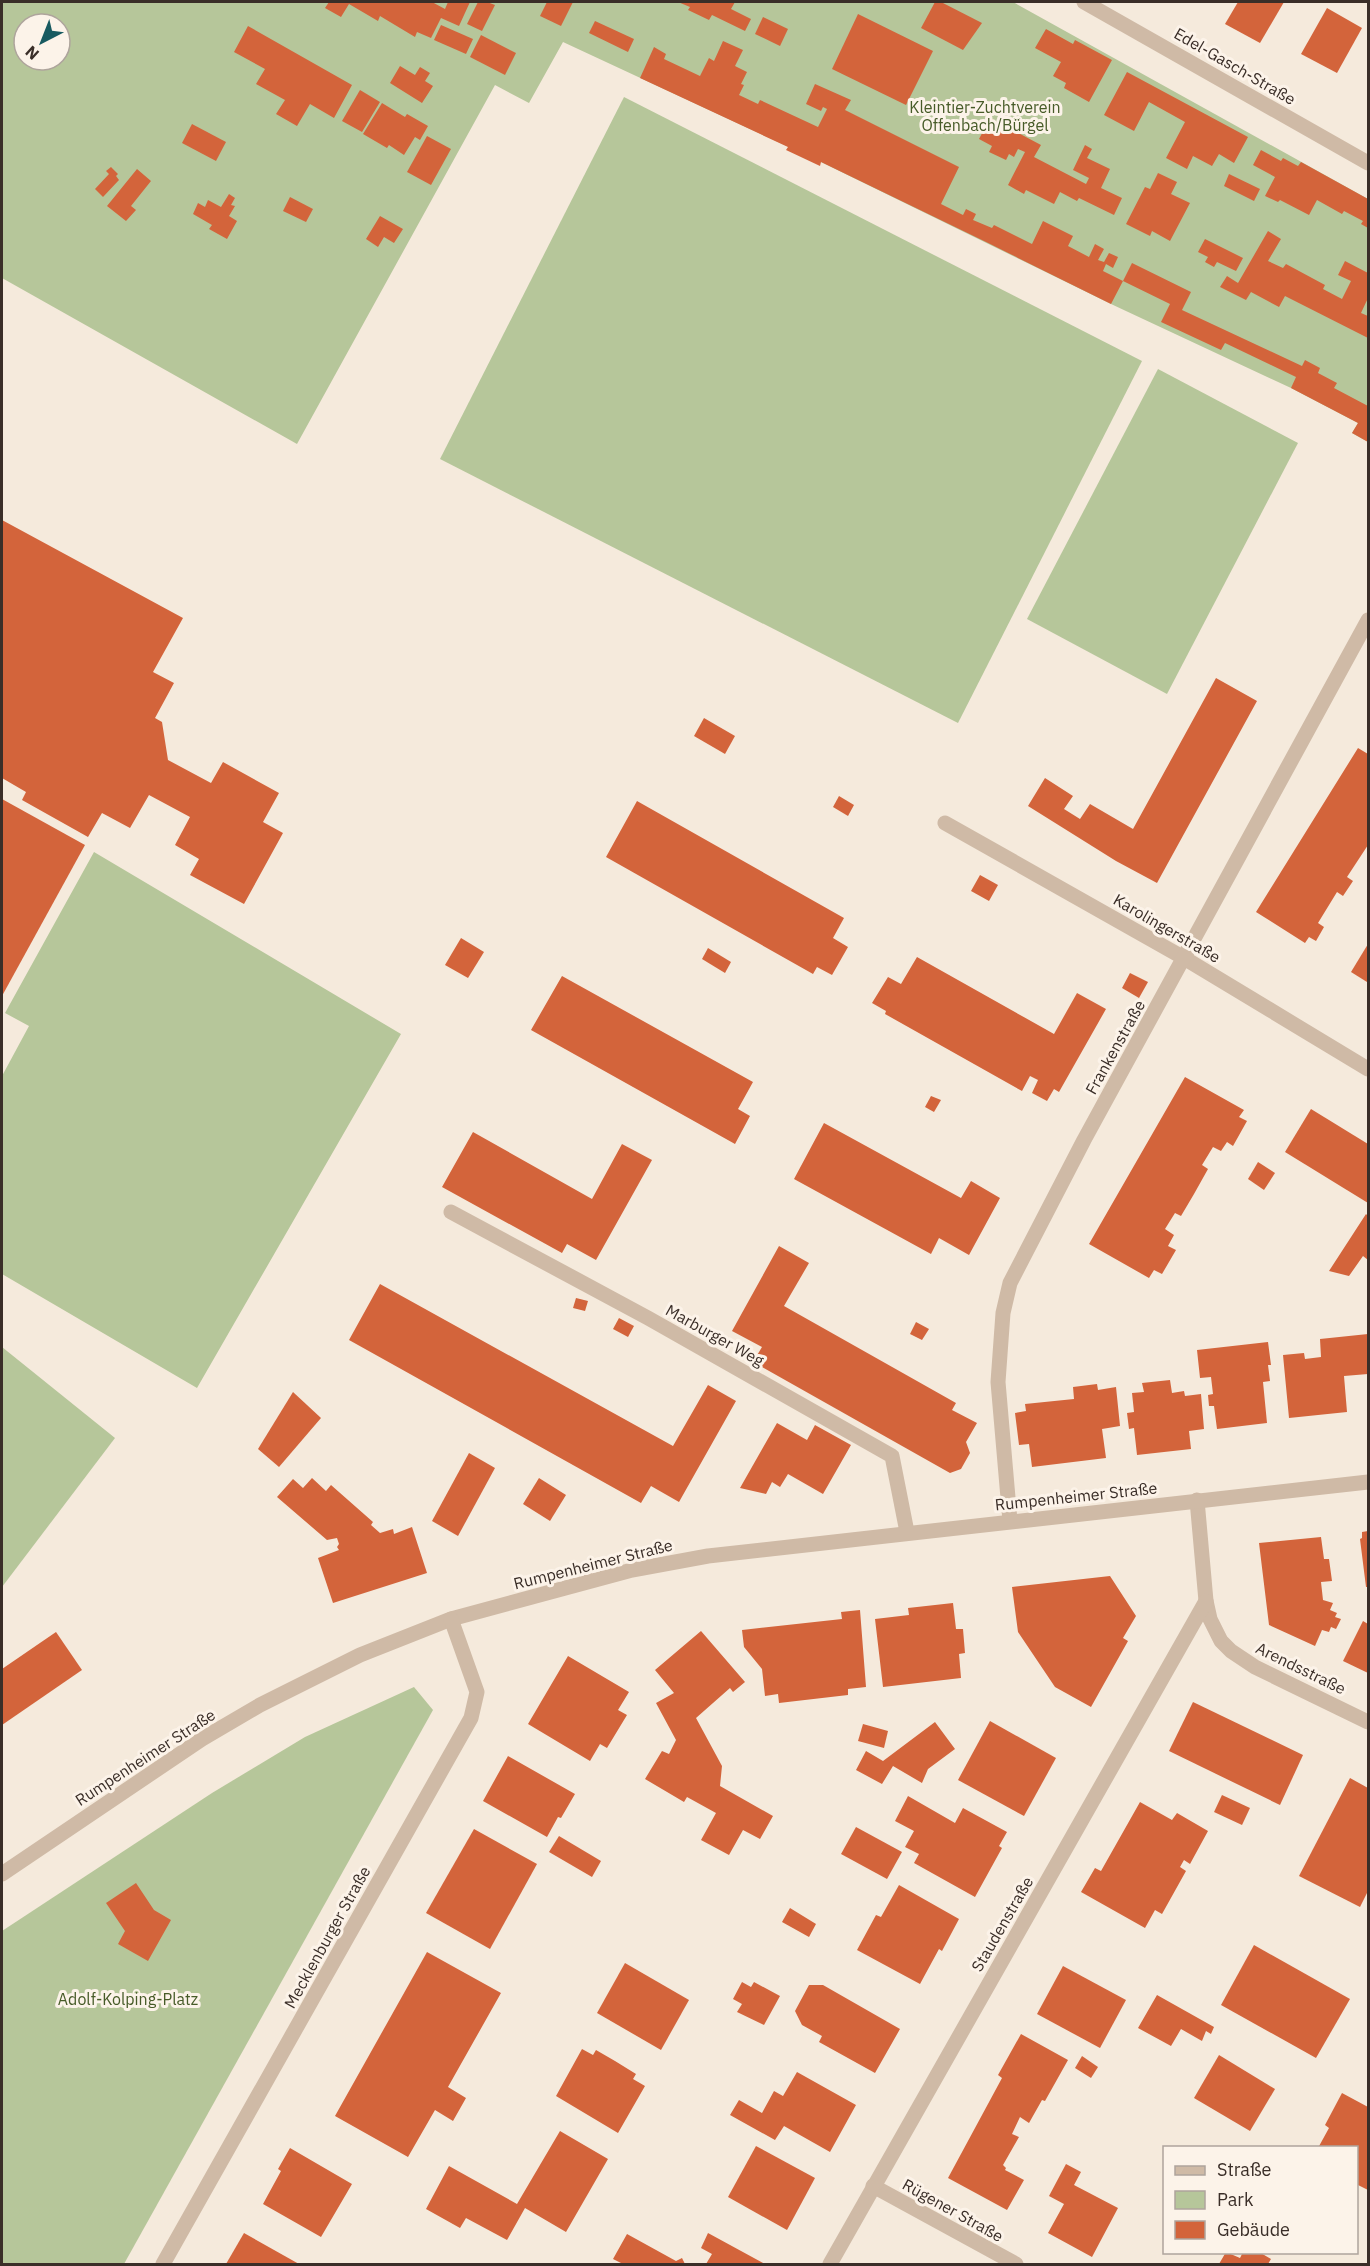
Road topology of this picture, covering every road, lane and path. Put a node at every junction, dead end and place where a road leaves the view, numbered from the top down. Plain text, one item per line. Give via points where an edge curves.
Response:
1 (1084, 2) edge
2 (1368, 163) edge
3 (1368, 620) edge
4 (945, 823) dead end
5 (1184, 958) junction
6 (1368, 1069) edge
7 (451, 1212) dead end
8 (1368, 1482) edge
9 (1197, 1500) junction
10 (1010, 1521) junction
11 (907, 1532) junction
12 (1206, 1601) junction
13 (451, 1620) junction
14 (1368, 1722) edge
15 (2, 1874) edge
16 (873, 2186) junction
17 (163, 2265) edge
18 (830, 2265) edge
19 (1016, 2265) edge

1 - 2 street, Edel-Gasch-Straße
3 - 5 street, Frankenstraße
4 - 5 street, Karolingerstraße
5 - 6 street, Karolingerstraße
5 - 10 street, Frankenstraße via 1010,1283 1003,1313 998,1382
7 - 11 street, Marburger Weg via 892,1456
8 - 9 street, Rumpenheimer Straße
9 - 10 street, Rumpenheimer Straße
9 - 12 street, Arendsstraße
10 - 11 street, Rumpenheimer Straße
11 - 13 street, Rumpenheimer Straße via 708,1556 632,1570
12 - 14 street, Arendsstraße via 1210,1619 1231,1651
12 - 16 street, Staudenstraße
13 - 15 street, Rumpenheimer Straße via 360,1655 260,1705 202,1739
13 - 17 street, Mecklenburger Straße via 477,1692 471,1718
16 - 18 street, Staudenstraße
16 - 19 street, Rügener Straße

